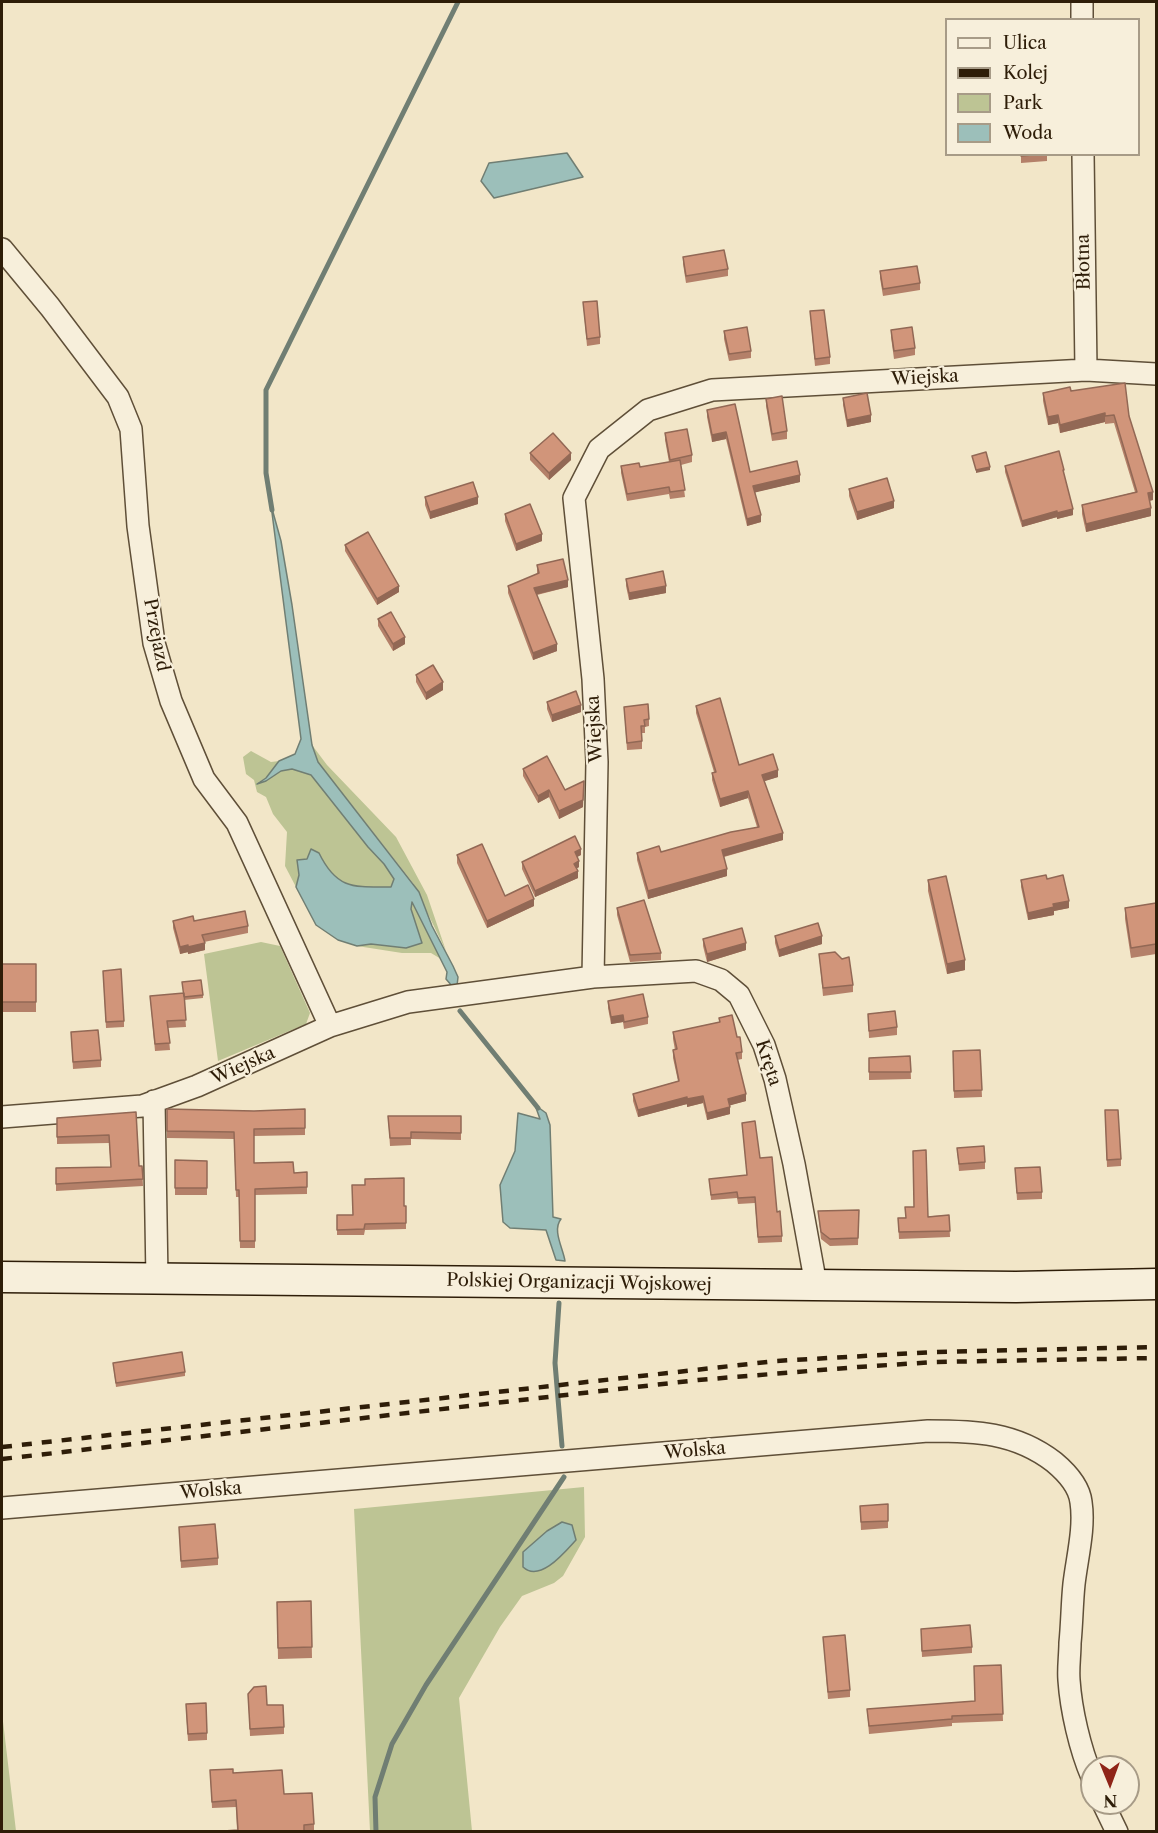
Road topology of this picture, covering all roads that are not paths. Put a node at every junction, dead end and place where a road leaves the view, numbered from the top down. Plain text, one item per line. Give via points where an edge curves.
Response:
1 (1082, 2) edge
2 (1082, 18) edge
3 (1083, 156) edge
4 (2, 249) edge
5 (1086, 370) junction
6 (1156, 374) edge
7 (593, 977) junction
8 (330, 1026) junction
9 (154, 1101) junction
10 (2, 1117) edge
11 (2, 1276) edge
12 (157, 1279) junction
13 (1156, 1284) edge
14 (816, 1286) junction
15 (2, 1508) edge
16 (1085, 1755) edge
17 (1109, 1815) edge
18 (1117, 1832) edge

1 - 2 street
3 - 5 street, Błotna
4 - 8 street, Przejazd via 118,397 131,429 138,526 154,643 171,701 204,779 237,823
5 - 6 street, Wiejska
5 - 7 street, Wiejska via 712,390 648,410 599,449 574,498 593,679 597,762
7 - 8 street, Wiejska via 408,1002
7 - 14 street, Kręta via 696,971 721,980 739,995 764,1045 775,1079
8 - 9 street, Wiejska via 197,1086
9 - 10 street, Wiejska via 142,1106
9 - 12 street
11 - 12 main road, Polskiej Organizacji Wojskowej
12 - 14 main road, Polskiej Organizacji Wojskowej
13 - 14 main road, Polskiej Organizacji Wojskowej
15 - 16 street, Wolska via 928,1431 997,1435 1024,1443 1053,1461 1072,1479 1081,1500 1068,1678
17 - 18 street

